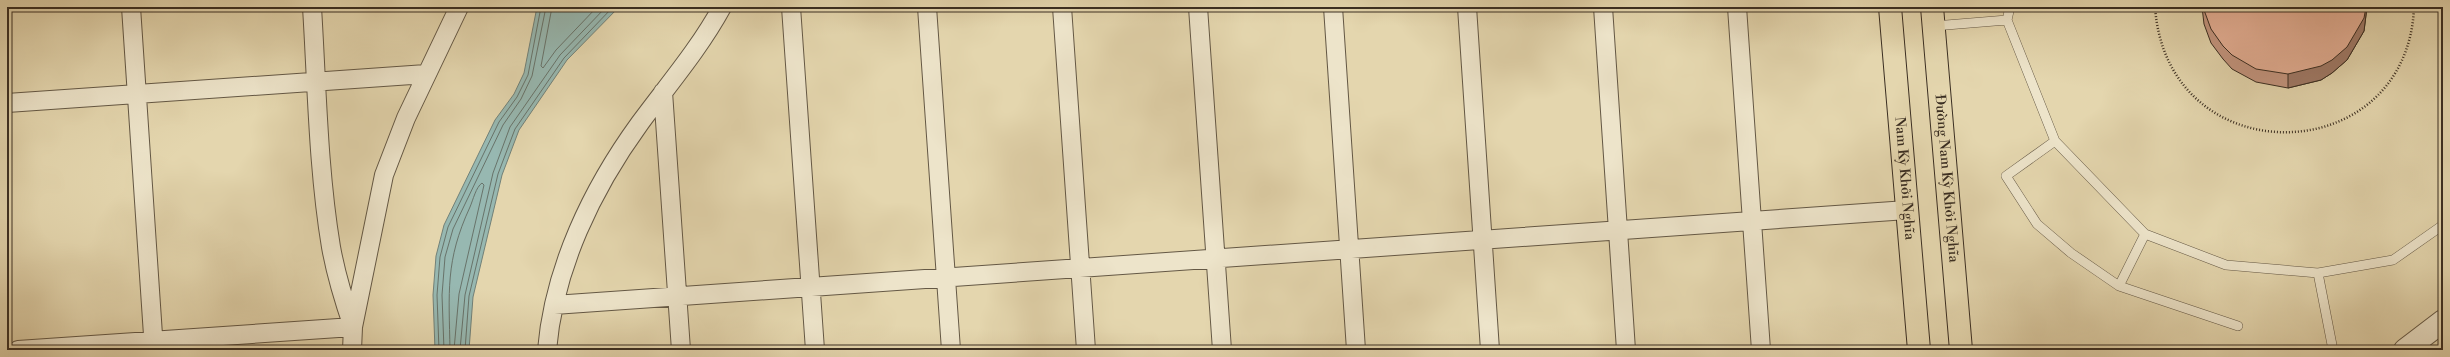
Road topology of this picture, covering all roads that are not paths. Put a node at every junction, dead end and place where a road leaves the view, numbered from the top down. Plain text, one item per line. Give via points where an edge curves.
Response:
1 (131, 7) edge
2 (312, 7) edge
3 (459, 7) edge
4 (722, 7) edge
5 (791, 7) edge
6 (927, 7) edge
7 (1062, 7) edge
8 (1198, 7) edge
9 (1333, 7) edge
10 (1467, 7) edge
11 (1602, 7) edge
12 (1737, 7) edge
13 (1890, 7) edge
14 (2010, 7) edge
15 (1933, 17) edge
16 (2007, 20) junction
17 (426, 74) junction
18 (317, 82) junction
19 (664, 92) junction
20 (137, 94) junction
21 (7, 103) edge
22 (2055, 141) junction
23 (1907, 210) junction
24 (1752, 222) junction
25 (2443, 225) edge
26 (1618, 231) junction
27 (2145, 234) junction
28 (1483, 240) junction
29 (1350, 250) junction
30 (1215, 259) junction
31 (1081, 268) junction
32 (2318, 273) junction
33 (946, 278) junction
34 (2119, 286) junction
35 (811, 287) junction
36 (677, 296) junction
37 (554, 305) junction
38 (2442, 324) edge
39 (2238, 326) dead end
40 (353, 327) junction
41 (154, 345) edge
42 (18, 350) edge
43 (352, 350) edge
44 (547, 350) edge
45 (681, 350) edge
46 (815, 350) edge
47 (951, 350) edge
48 (1086, 350) edge
49 (1222, 350) edge
50 (1356, 350) edge
51 (1490, 350) edge
52 (1626, 350) edge
53 (1761, 350) edge
54 (1918, 350) edge
55 (1961, 350) edge
56 (2333, 350) edge
57 (2405, 350) edge

1 - 20 street
2 - 18 street
3 - 17 street
4 - 19 street via 694,53
5 - 35 street
6 - 33 street
7 - 31 street
8 - 30 street
9 - 29 street
10 - 28 street
11 - 26 street
12 - 24 street
13 - 23 main road, Nam Kỳ Khởi Nghĩa
14 - 16 lane
15 - 16 lane
15 - 55 main road, Đường Nam Kỳ Khởi Nghĩa
16 - 22 lane
17 - 18 street
17 - 40 street via 384,175
18 - 20 street
18 - 40 street via 325,202 331,248
19 - 36 street
19 - 37 street via 622,150 593,200 568,257
20 - 21 street
20 - 41 street
22 - 27 lane
22 - 34 lane via 2006,176 2037,224 2071,253
23 - 24 street
23 - 54 main road, Nam Kỳ Khởi Nghĩa
24 - 26 street
24 - 53 street
25 - 32 lane via 2393,260
26 - 28 street
26 - 52 street
27 - 32 lane via 2226,265
27 - 34 lane
28 - 29 street
28 - 51 street
29 - 30 street
29 - 50 street
30 - 31 street
30 - 49 street
31 - 33 street
31 - 48 street
32 - 56 lane
33 - 35 street
33 - 47 street
34 - 39 lane
35 - 36 street
35 - 46 street
36 - 37 street
36 - 45 street
37 - 44 street
38 - 57 street
40 - 41 street
40 - 43 street
41 - 42 street

